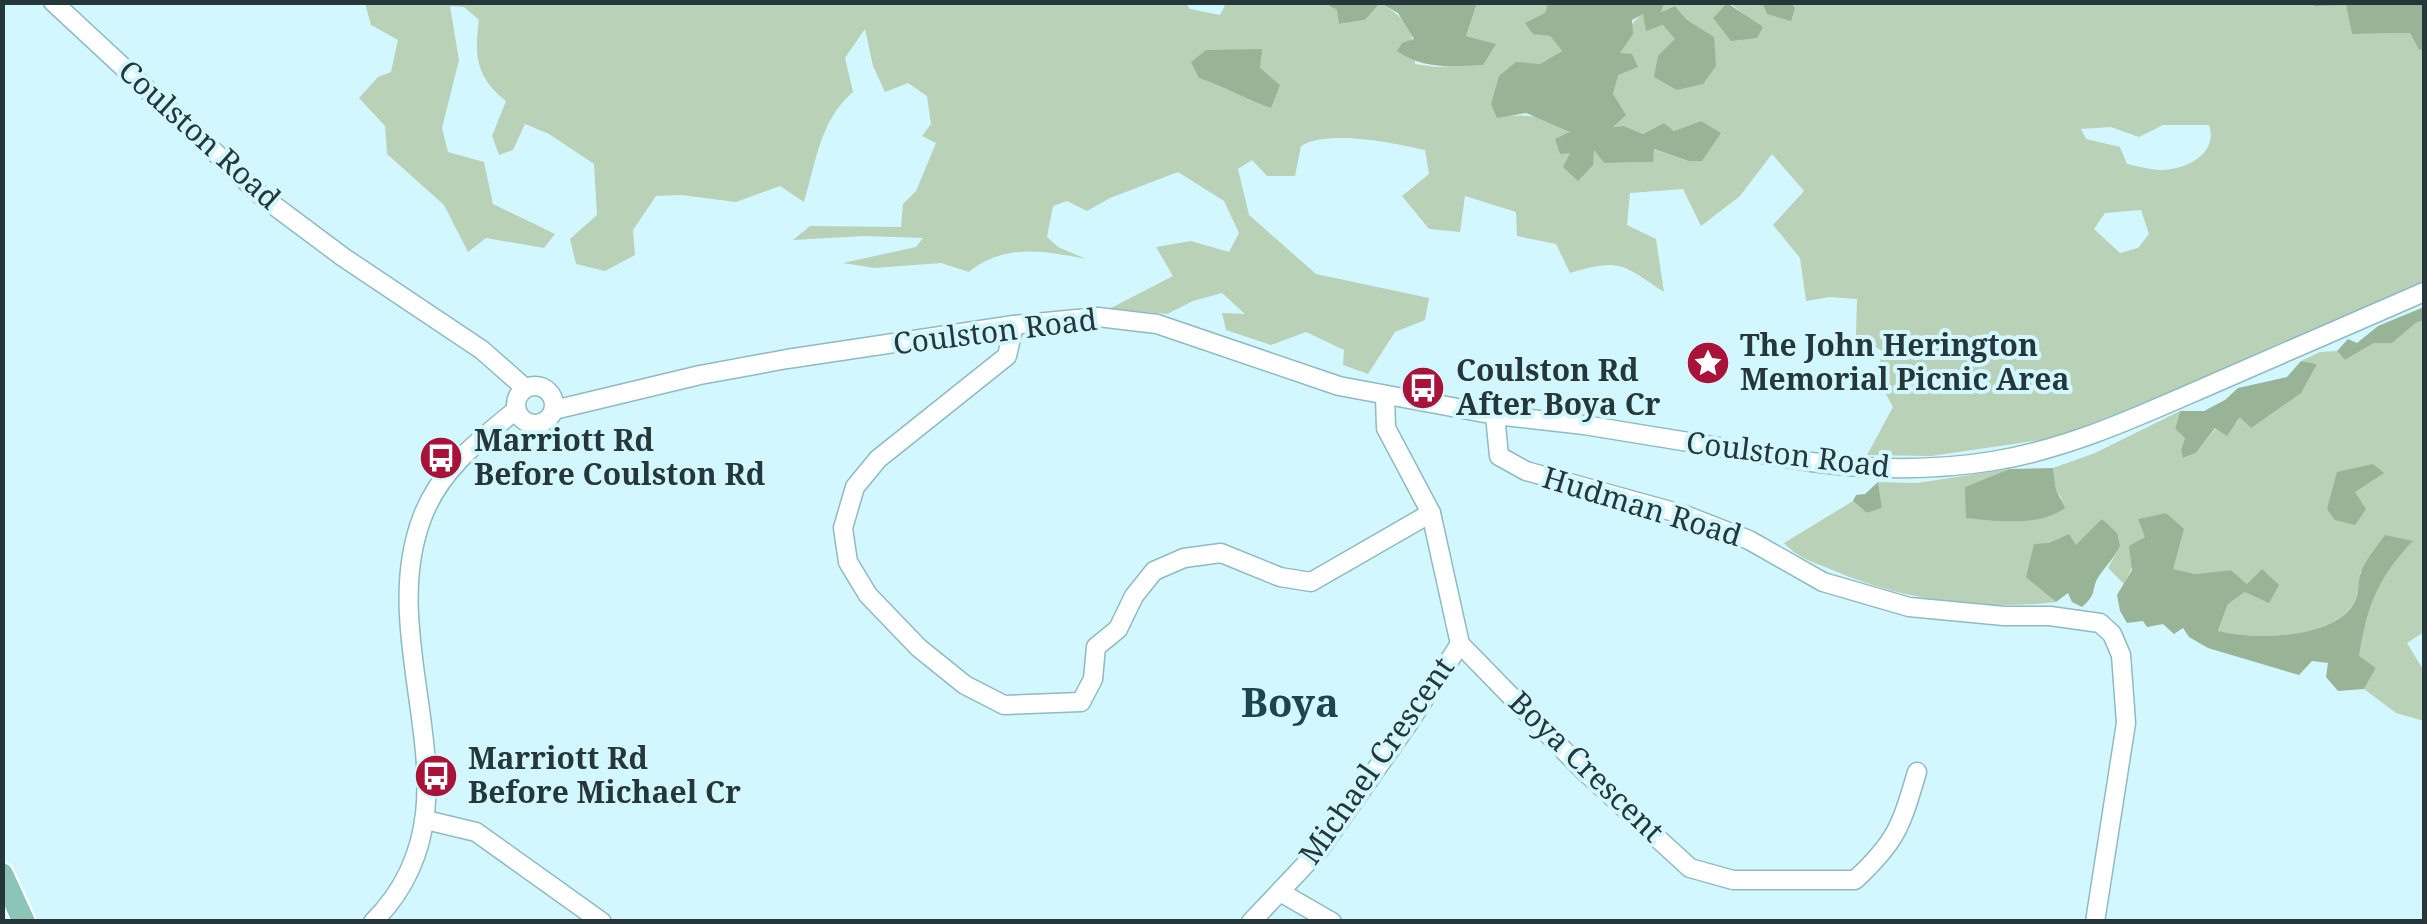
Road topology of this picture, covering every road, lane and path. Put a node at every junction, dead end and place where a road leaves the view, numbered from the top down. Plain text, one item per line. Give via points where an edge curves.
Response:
1 (53, 2) edge
2 (2424, 292) edge
3 (1014, 326) junction
4 (1385, 395) junction
5 (552, 402) junction
6 (522, 404) junction
7 (1495, 415) junction
8 (1431, 512) junction
9 (1460, 644) junction
10 (1917, 772) dead end
11 (426, 820) junction
12 (2, 874) edge
13 (1280, 892) junction
14 (24, 922) edge
15 (373, 922) edge
16 (602, 922) edge
17 (1251, 922) edge
18 (1332, 922) edge
19 (2095, 922) edge

1 - 6 street, Coulston Road via 264,198 498,363
2 - 7 street, Coulston Road via 2121,424 1994,461 1870,470
3 - 4 street, Coulston Road via 1098,318 1157,324 1290,371
3 - 5 street, Coulston Road
3 - 8 street via 1007,356 878,460 855,487 843,528 848,562 868,594 950,673 1004,706 1081,702 1093,679 1096,647 1118,628 1154,572 1184,558 1221,553 1311,582
4 - 7 street, Coulston Road
4 - 8 street via 1392,444
5 - 6 street, Coulston Road via 540,386
5 - 6 street via 546,421
6 - 11 street via 459,458 422,515 408,590
7 - 19 street, Hudman Road via 1499,456 1526,471 1750,540 1824,582 1909,607 2100,623 2121,655 2126,722
8 - 9 street
9 - 10 street, Boya Crescent via 1690,868 1733,880 1855,880 1900,827
9 - 13 street, Michael Crescent via 1320,849
11 - 15 street via 403,885
11 - 16 street via 476,832
12 - 14 main road
13 - 17 street, Michael Crescent
13 - 18 street

